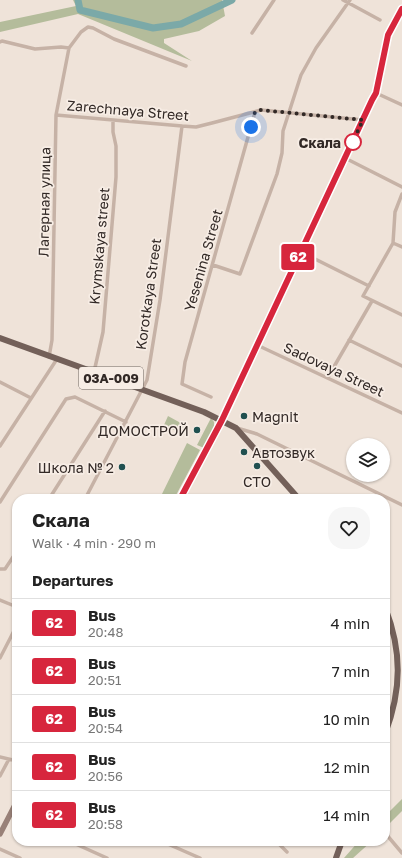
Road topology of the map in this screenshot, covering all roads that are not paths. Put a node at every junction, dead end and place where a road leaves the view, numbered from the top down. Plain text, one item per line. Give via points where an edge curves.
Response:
1 (274, 0) edge
2 (343, 0) edge
3 (349, 2) edge
4 (402, 9) edge
5 (380, 20) dead end
6 (252, 33) dead end
7 (0, 42) edge
8 (69, 48) junction
9 (186, 66) dead end
10 (376, 93) junction
11 (402, 105) edge
12 (255, 112) junction
13 (289, 112) junction
14 (56, 116) junction
15 (363, 120) junction
16 (113, 121) junction
17 (182, 126) junction
18 (345, 158) junction
19 (402, 187) edge
20 (402, 194) edge
21 (393, 243) junction
22 (402, 247) edge
23 (301, 252) junction
24 (213, 265) junction
25 (369, 286) junction
26 (372, 301) junction
27 (402, 315) edge
28 (0, 338) edge
29 (349, 340) junction
30 (257, 345) junction
31 (49, 357) junction
32 (57, 359) junction
33 (402, 366) edge
34 (94, 372) junction
35 (328, 377) junction
36 (0, 382) edge
37 (143, 390) junction
38 (211, 397) dead end
39 (31, 398) junction
40 (105, 411) junction
41 (402, 414) edge
42 (222, 420) junction
43 (126, 422) junction
44 (236, 428) junction
45 (0, 446) edge
46 (53, 494) edge
47 (88, 494) edge
48 (183, 494) edge
49 (295, 494) edge
50 (380, 494) edge
51 (390, 499) edge
52 (0, 502) edge
53 (402, 505) edge
54 (12, 559) edge
55 (0, 569) edge
56 (0, 600) edge
57 (12, 605) edge
58 (390, 620) edge
59 (12, 635) edge
60 (0, 658) edge
61 (390, 719) edge
62 (0, 757) edge
63 (9, 759) junction
64 (12, 760) edge
65 (0, 776) edge
66 (12, 811) edge
67 (0, 834) edge
68 (390, 839) edge
69 (80, 846) edge
70 (172, 846) edge
71 (281, 846) edge
72 (340, 846) edge
73 (0, 849) edge
74 (287, 852) dead end
75 (402, 853) edge
76 (20, 858) edge
77 (107, 858) edge
78 (200, 858) edge
79 (336, 858) edge

1 - 6 street
2 - 3 street
3 - 5 street
3 - 13 street via 316,48 301,75
4 - 10 street via 388,35
7 - 8 street via 35,49
8 - 9 street via 88,27
8 - 14 street, Лагерная улица
10 - 11 street
10 - 15 street
12 - 13 street, Zarechnaya Street
12 - 17 street, Zarechnaya Street via 196,127
12 - 24 street, Yesenina Street
13 - 15 street, Zarechnaya Street
13 - 24 street via 283,131 282,153 277,174 240,274
14 - 16 street, Zarechnaya Street
14 - 31 street, Лагерная улица via 52,340
15 - 18 street
16 - 17 street, Zarechnaya Street
16 - 34 street, Krymskaya street via 116,177 103,332
17 - 37 street, Korotkaya Street via 160,300
18 - 19 street
18 - 23 street
20 - 21 street via 395,212
21 - 22 street
21 - 25 street
23 - 25 street
23 - 30 street
24 - 38 street, Yesenina Street via 185,362 182,384
25 - 26 street via 363,296
26 - 27 street
26 - 29 street
28 - 31 main road, 03А-009
29 - 33 street
29 - 35 street
30 - 35 street, Sadovaya Street
30 - 42 street
31 - 32 main road, 03А-009
32 - 34 main road, 03А-009
32 - 39 street
34 - 37 main road, 03А-009
35 - 41 street, Sadovaya Street
36 - 39 street
37 - 42 main road, 03А-009
37 - 43 street, Korotkaya Street
39 - 45 street
40 - 43 street
40 - 46 street
40 - 52 street via 75,397 66,399
42 - 44 main road, 03А-009
42 - 48 main road
43 - 47 street, Korotkaya Street
44 - 49 main road, 03А-009
44 - 50 street via 257,434
51 - 53 street
54 - 55 street via 5,570
56 - 57 street
58 - 61 main road via 398,642 401,671 397,698
59 - 60 street
62 - 63 street
63 - 64 street
63 - 65 street
66 - 67 main road
68 - 75 street
69 - 77 street
70 - 78 street
71 - 74 street
72 - 79 main road
73 - 76 street

